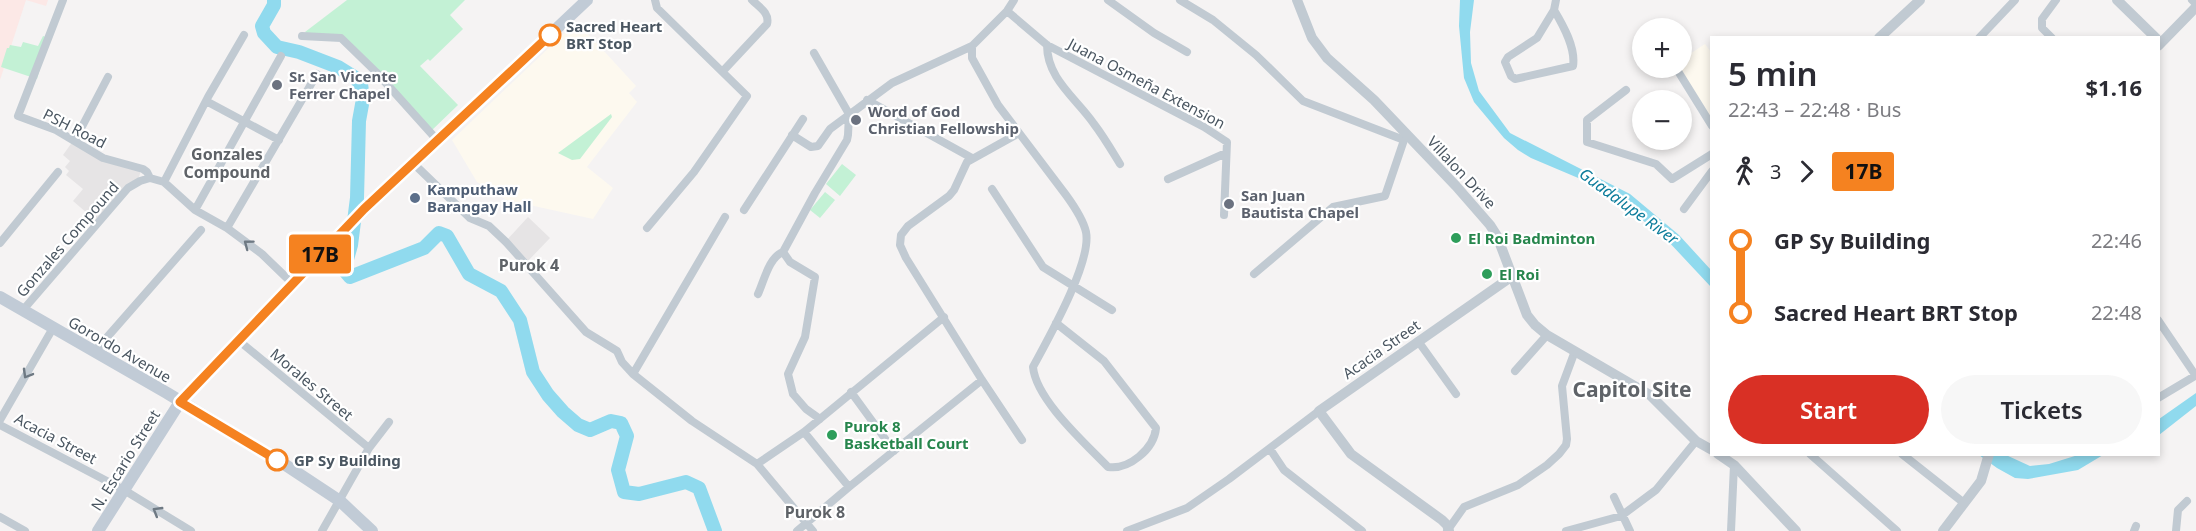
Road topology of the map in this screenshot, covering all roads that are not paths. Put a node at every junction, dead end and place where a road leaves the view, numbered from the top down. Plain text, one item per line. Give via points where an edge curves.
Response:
1 (63, 0) edge
2 (587, 0) edge
3 (655, 0) edge
4 (752, 0) edge
5 (1014, 0) edge
6 (1108, 0) edge
7 (1180, 0) edge
8 (1297, 0) edge
9 (1556, 0) edge
10 (1920, 0) edge
11 (2015, 0) edge
12 (2056, 0) edge
13 (2117, 0) edge
14 (2192, 0) edge
15 (2196, 6) edge
16 (1554, 10) junction
17 (1007, 11) junction
18 (244, 35) dead end
19 (302, 36) dead end
20 (1881, 36) edge
21 (1981, 36) edge
22 (2050, 36) edge
23 (2152, 36) edge
24 (2160, 40) edge
25 (1047, 45) junction
26 (972, 46) junction
27 (1187, 52) dead end
28 (814, 53) dead end
29 (281, 56) dead end
30 (723, 71) junction
31 (317, 74) dead end
32 (108, 78) dead end
33 (1682, 78) edge
34 (1626, 90) dead end
35 (867, 100) junction
36 (206, 101) junction
37 (849, 114) junction
38 (803, 119) dead end
39 (244, 121) junction
40 (1710, 123) edge
41 (1019, 133) junction
42 (792, 135) junction
43 (1406, 138) junction
44 (75, 140) junction
45 (279, 140) junction
46 (438, 141) junction
47 (1226, 153) junction
48 (1710, 155) edge
49 (972, 158) junction
50 (413, 163) junction
51 (1120, 164) dead end
52 (58, 172) dead end
53 (1710, 174) edge
54 (150, 178) junction
55 (1168, 179) dead end
56 (164, 182) junction
57 (992, 189) dead end
58 (1684, 209) dead end
59 (195, 210) junction
60 (744, 210) dead end
61 (1224, 215) dead end
62 (724, 217) dead end
63 (227, 228) junction
64 (647, 228) dead end
65 (201, 230) dead end
66 (0, 243) edge
67 (783, 252) junction
68 (1254, 274) dead end
69 (1511, 277) junction
70 (292, 283) junction
71 (1073, 285) junction
72 (758, 294) dead end
73 (0, 297) edge
74 (23, 310) junction
75 (1112, 310) dead end
76 (944, 317) junction
77 (1056, 323) junction
78 (2160, 326) edge
79 (53, 328) junction
80 (1547, 334) junction
81 (238, 340) junction
82 (1418, 341) junction
83 (96, 351) junction
84 (1575, 351) junction
85 (1515, 371) dead end
86 (633, 374) junction
87 (2196, 376) edge
88 (982, 380) junction
89 (851, 392) junction
90 (1456, 394) dead end
91 (2160, 397) edge
92 (180, 402) junction
93 (1319, 411) junction
94 (820, 419) junction
95 (0, 420) edge
96 (389, 422) dead end
97 (0, 425) edge
98 (804, 432) junction
99 (1022, 440) dead end
100 (1696, 441) junction
101 (369, 448) junction
102 (1270, 449) junction
103 (1710, 449) edge
104 (894, 451) junction
105 (1721, 456) edge
106 (1812, 456) edge
107 (1905, 456) edge
108 (1988, 456) edge
109 (757, 464) junction
110 (1734, 465) junction
111 (849, 487) junction
112 (124, 490) junction
113 (1614, 497) dead end
114 (340, 501) junction
115 (2187, 501) dead end
116 (1964, 503) junction
117 (1621, 516) junction
118 (0, 517) edge
119 (806, 522) junction
120 (1448, 530) edge
121 (25, 531) edge
122 (98, 531) edge
123 (191, 531) edge
124 (322, 531) edge
125 (372, 531) edge
126 (797, 531) edge
127 (813, 531) edge
128 (1127, 531) edge
129 (1362, 531) edge
130 (1566, 531) edge
131 (1630, 531) edge
132 (1731, 531) edge
133 (1796, 531) edge
134 (1897, 531) edge
135 (1943, 531) edge
136 (2176, 531) edge

1 - 44 street, PSH Road via 18,116
2 - 46 main road, N. Escario Street
3 - 30 street via 657,8
4 - 30 street via 766,14 767,24
5 - 17 street
6 - 27 street
7 - 43 street via 1213,20 1256,55 1303,101
8 - 43 street, Villalon Drive via 1319,49
9 - 16 street
10 - 20 street
11 - 21 street
12 - 22 street via 2042,19 2042,28
13 - 23 street
14 - 15 street
15 - 24 street
16 - 16 street via 1537,38 1508,57 1506,62 1515,79 1573,66 1574,58
17 - 25 street, Juana Osmeña Extension
17 - 26 street
18 - 36 street
19 - 46 street via 341,38
25 - 47 street, Juana Osmeña Extension via 1219,136 1227,142
25 - 51 street via 1051,69
26 - 35 street via 892,83
26 - 41 street via 976,68
28 - 37 street
29 - 39 street
30 - 64 street via 746,92 746,99 694,172
31 - 45 street
32 - 44 street
33 - 40 street
34 - 48 street via 1587,120 1587,142 1656,164 1672,179
35 - 37 street
35 - 49 street
36 - 39 street
36 - 56 street
37 - 42 street via 830,129 818,146 811,147
37 - 67 street via 847,140
38 - 42 street
39 - 45 street
39 - 59 street
41 - 49 street
41 - 71 street via 1083,223 1087,242
42 - 60 street
43 - 68 street via 1385,196 1333,207
43 - 69 street, Villalon Drive via 1490,225
44 - 54 street, PSH Road via 103,158 147,171
45 - 63 street
46 - 50 main road, N. Escario Street
47 - 55 street
47 - 61 street, Juana Osmeña Extension
49 - 76 street via 954,190 901,235 906,258
50 - 70 main road, N. Escario Street
50 - 86 street via 470,218 489,226 506,242 586,332 617,351
52 - 66 street
53 - 58 street
54 - 56 street
54 - 74 street, Gonzales Compound via 128,188
56 - 59 street
57 - 71 street via 1043,267
59 - 63 street
62 - 86 street
70 -> 63 street
65 - 83 street
67 - 72 street via 773,260
67 - 94 street via 790,262 815,277 805,337 788,374 793,394
69 - 80 street, Villalon Drive via 1527,315
69 - 82 street, Acacia Street
70 - 81 main road, N. Escario Street
71 - 75 street
71 - 77 street
73 - 74 main road, Gorordo Avenue
74 - 79 main road, Gorordo Avenue
76 - 88 street
76 - 89 street
77 - 77 street via 1033,367 1035,380 1065,424 1108,467 1127,466 1154,441 1156,428 1104,361
78 - 87 street
79 - 83 main road, Gorordo Avenue
79 -> 95 street
80 - 84 street, Villalon Drive
80 - 85 street
81 - 92 main road, N. Escario Street
81 - 101 street, Morales Street
82 - 90 street
82 - 93 street, Acacia Street
83 - 92 main road, Gorordo Avenue
84 - 100 street, Villalon Drive via 1650,395
84 - 120 street via 1562,386 1566,445 1547,465 1518,485 1464,507
86 - 109 street via 692,421
87 - 91 street
88 - 99 street
88 - 104 street
89 - 94 street
89 - 104 street
92 - 112 main road, N. Escario Street
92 - 114 main road, Gorordo Avenue
93 - 102 street, Acacia Street
93 - 120 street via 1351,454 1442,520
94 - 98 street
96 - 101 street
97 - 112 street, Acacia Street
98 - 109 street
98 - 111 street
100 - 103 street, Villalon Drive
100 - 117 street via 1656,490
101 - 114 street
102 - 128 street, Acacia Street via 1187,508
102 - 129 street via 1284,470
104 - 111 street
105 - 110 street
106 - 134 street
107 - 116 street
108 - 116 street via 1981,481
109 - 119 street
110 - 132 street
110 - 133 street
111 - 119 street
112 - 122 main road, N. Escario Street
123 -> 112 street, Acacia Street
113 - 117 street
114 - 124 street
114 - 125 main road, Gorordo Avenue
115 - 136 street via 2178,510
116 - 135 street
117 - 130 street
117 - 131 street
118 - 121 street
119 - 126 street
119 - 127 street

